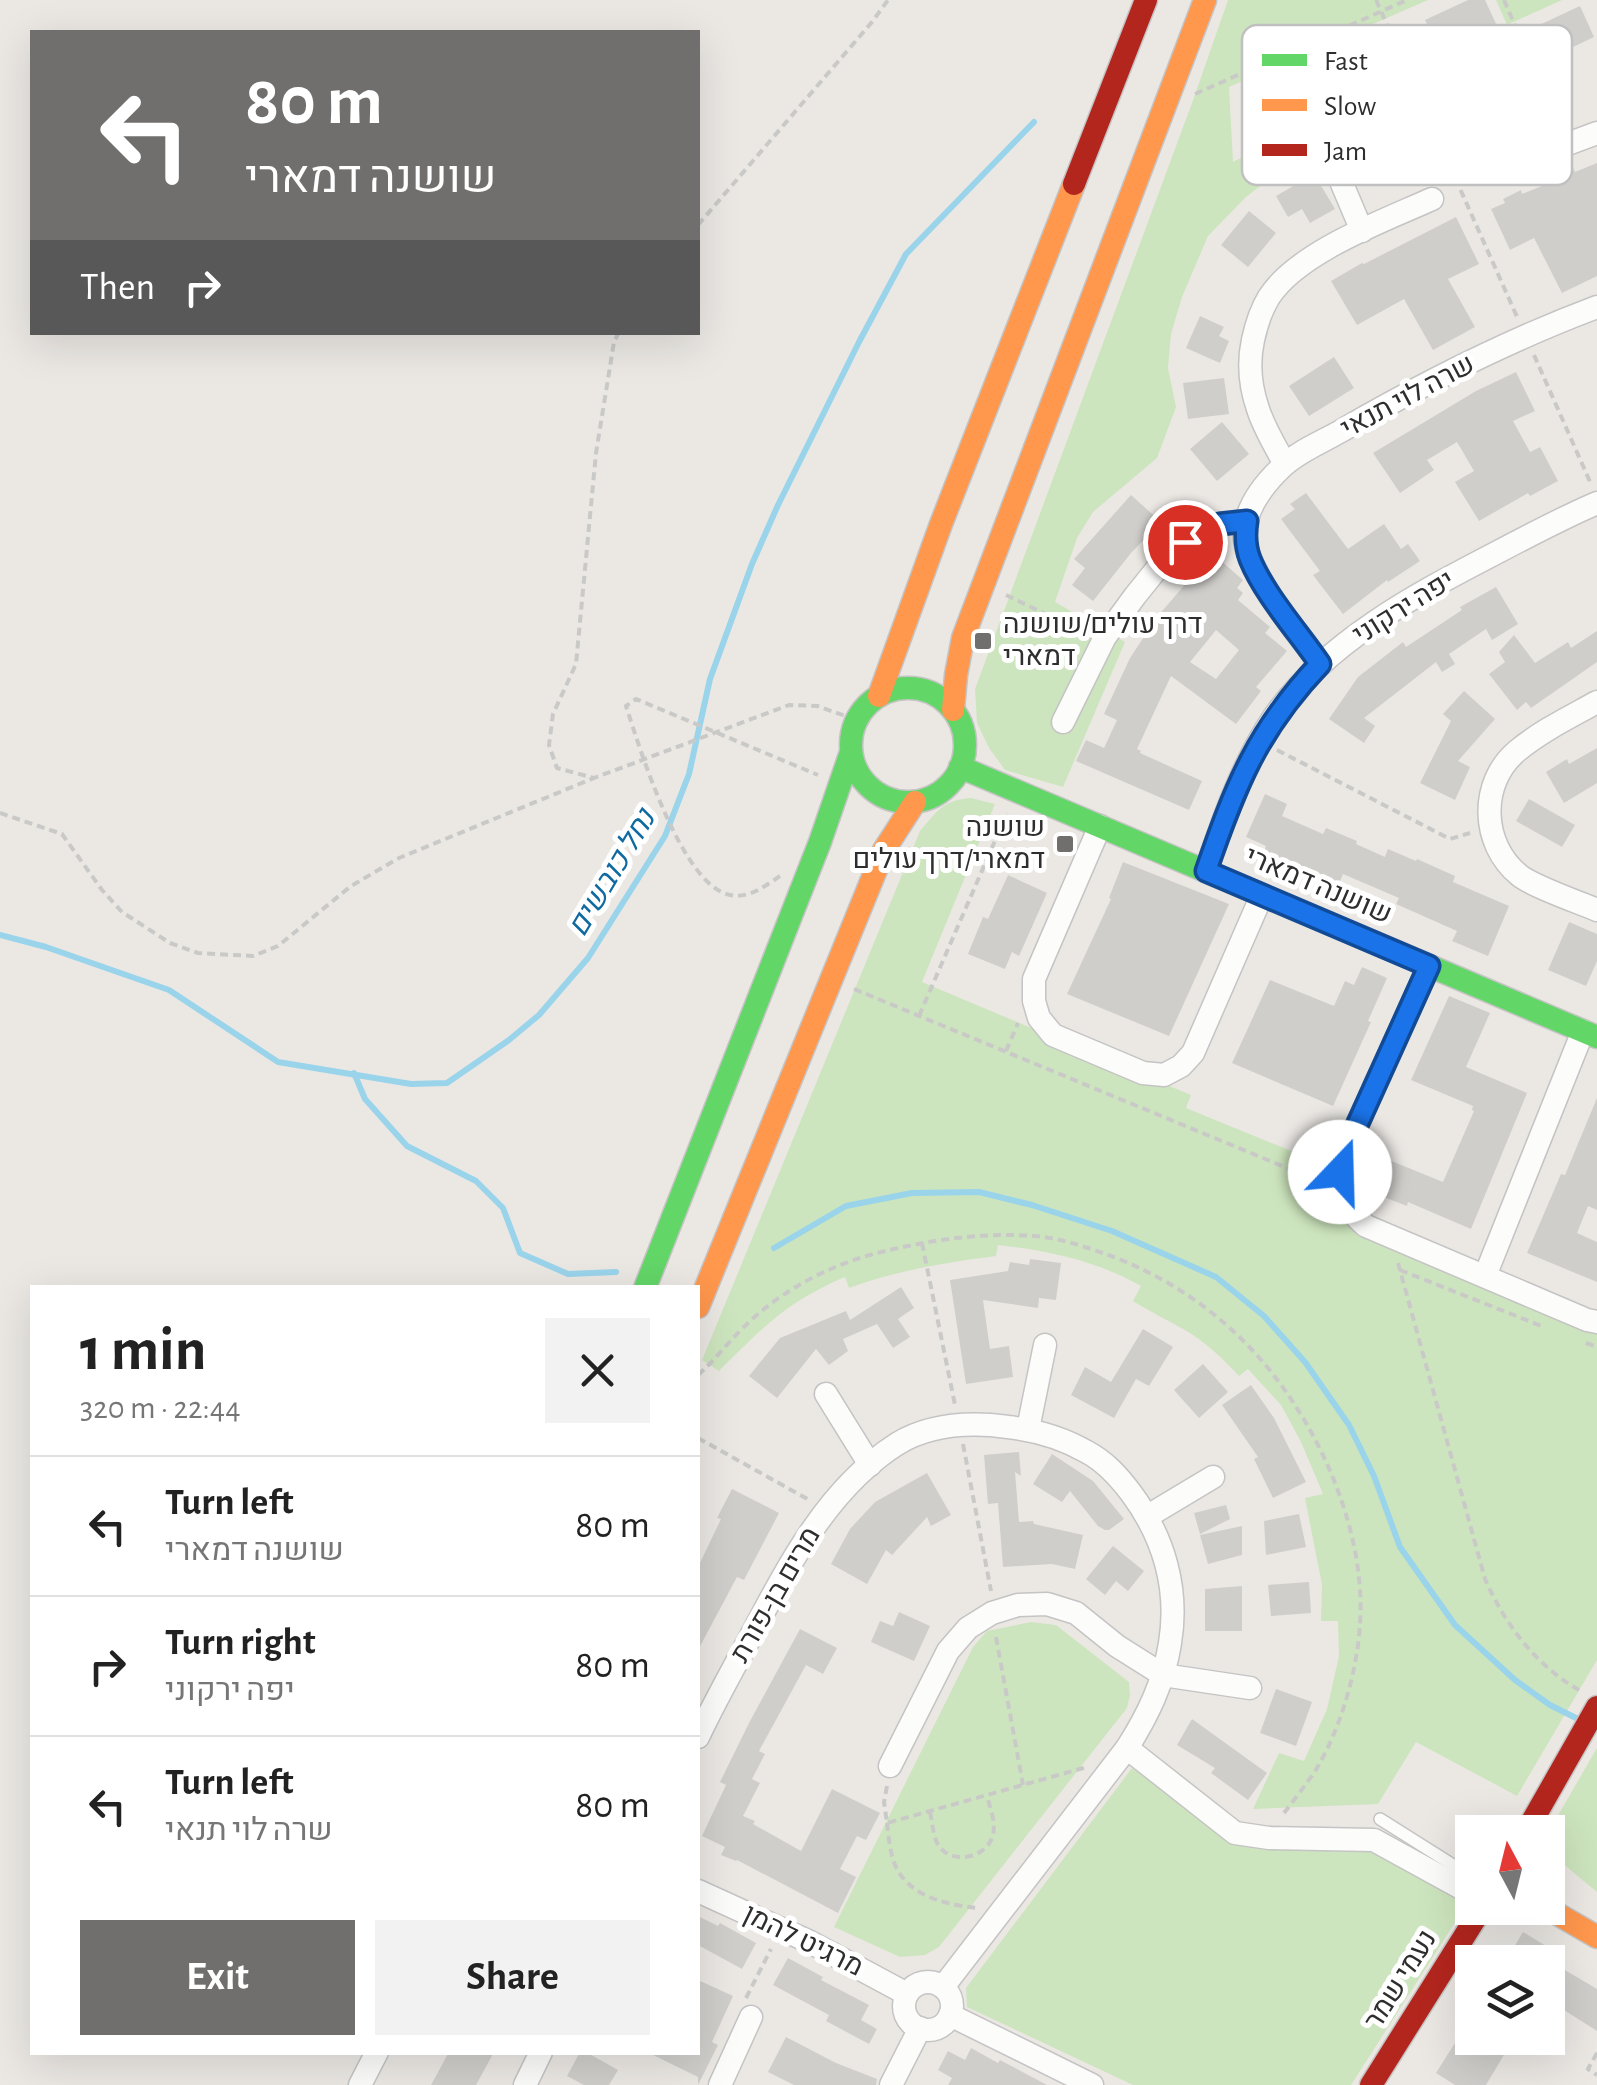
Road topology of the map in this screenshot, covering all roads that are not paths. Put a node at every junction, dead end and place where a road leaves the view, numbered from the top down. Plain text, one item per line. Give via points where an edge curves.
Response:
1 (1146, 0) edge
2 (1205, 0) edge
3 (1597, 133) edge
4 (1572, 142) edge
5 (1343, 185) edge
6 (1432, 199) dead end
7 (1362, 230) junction
8 (1597, 308) edge
9 (1285, 464) junction
10 (1596, 504) edge
11 (1247, 521) junction
12 (1320, 664) junction
13 (880, 696) junction
14 (1597, 702) edge
15 (953, 710) junction
16 (1063, 722) dead end
17 (851, 752) junction
18 (960, 767) junction
19 (915, 802) junction
20 (1100, 826) junction
21 (1206, 871) junction
22 (1262, 895) junction
23 (1597, 910) edge
24 (1429, 966) junction
25 (1590, 1034) edge
26 (1485, 1276) junction
27 (647, 1285) edge
28 (700, 1302) edge
29 (1597, 1322) edge
30 (1045, 1345) dead end
31 (826, 1394) dead end
32 (1028, 1429) junction
33 (870, 1464) junction
34 (1214, 1476) dead end
35 (1148, 1516) junction
36 (1163, 1675) junction
37 (1250, 1688) dead end
38 (1591, 1700) edge
39 (700, 1733) edge
40 (1123, 1753) junction
41 (890, 1766) road end
42 (1536, 1815) edge
43 (1380, 1819) dead end
44 (1455, 1874) edge
45 (1455, 1878) edge
46 (700, 1892) edge
47 (1565, 1918) edge
48 (1471, 1925) edge
49 (1597, 1937) edge
50 (942, 1987) junction
51 (907, 1994) junction
52 (950, 2014) junction
53 (751, 2017) road end
54 (920, 2028) junction
55 (375, 2055) edge
56 (540, 2055) edge
57 (360, 2085) edge
58 (525, 2085) edge
59 (720, 2085) edge
60 (891, 2085) edge
61 (1092, 2085) edge
62 (1370, 2085) edge

1 - 13 street
2 - 15 street via 963,638
3 - 4 street
5 - 7 street
6 - 7 street
7 - 9 street via 1288,276 1256,326 1250,381
8 - 9 street, שרה לוי תנאי via 1432,382
9 - 11 street, שרה לוי תנאי via 1264,486
10 - 12 street, יפה ירקוני via 1446,580
11 - 12 street via 1245,539 1261,580
11 - 16 street via 1201,532 1168,555 1103,642
12 - 21 street, יפה ירקוני via 1260,741
13 - 15 street via 927,692
13 - 17 street via 857,720
14 - 23 street via 1515,753 1488,801 1490,826 1520,877
15 - 18 street via 964,738
17 - 19 street via 856,770 880,795
17 - 27 street
18 - 19 street via 942,791
18 - 20 street, שושנה דמארי
19 - 28 street via 884,850
20 - 21 street, שושנה דמארי
20 - 22 street via 1034,979 1039,1018 1053,1035 1143,1073 1164,1075 1181,1066 1193,1053
21 - 22 street, שושנה דמארי
22 - 24 street, שושנה דמארי
24 - 25 street, שושנה דמארי
24 - 26 street via 1344,1154 1342,1190 1349,1211 1366,1226
25 - 26 street
26 - 29 street
30 - 32 street
31 - 33 street
32 - 33 street, מרים בן-פורת via 988,1424 929,1430
32 - 35 street, מרים בן-פורת via 1089,1452 1116,1472
33 - 39 street, מרים בן-פורת via 828,1510 766,1608
34 - 35 street
35 - 36 street, מרים בן-פורת via 1170,1581 1172,1628
36 - 37 street
36 - 40 street, מרים בן-פורת via 1150,1712
36 - 41 street via 1076,1613 1047,1604 992,1612 948,1652
38 - 42 street
40 - 45 street via 1235,1833 1374,1840
40 - 50 street, מרים בן-פורת
43 - 44 lane
46 - 51 street, מרגיט להמן
47 - 49 street
48 - 62 street, נעמי שמר
50 - 51 street via 926,1982
50 - 52 street via 952,2003
51 - 54 street via 904,2013
52 - 54 street via 940,2027
52 - 61 street
53 - 59 street
54 - 60 street
55 - 57 street
56 - 58 street

